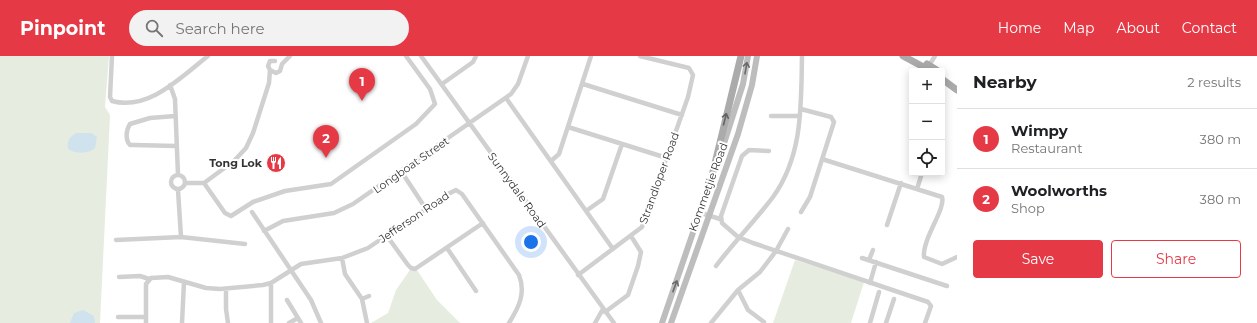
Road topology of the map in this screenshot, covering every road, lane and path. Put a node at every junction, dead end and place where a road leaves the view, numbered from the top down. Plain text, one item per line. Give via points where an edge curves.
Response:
1 (112, 56) edge
2 (208, 56) edge
3 (267, 56) edge
4 (272, 56) edge
5 (290, 56) edge
6 (406, 56) edge
7 (421, 56) edge
8 (476, 56) edge
9 (528, 56) edge
10 (591, 56) edge
11 (640, 56) edge
12 (741, 56) edge
13 (748, 56) edge
14 (757, 56) edge
15 (802, 56) edge
16 (903, 56) edge
17 (911, 56) edge
18 (934, 56) edge
19 (276, 61) junction
20 (268, 63) junction
21 (929, 68) edge
22 (270, 70) junction
23 (279, 70) junction
24 (945, 76) edge
25 (945, 81) edge
26 (269, 83) junction
27 (442, 84) junction
28 (583, 84) junction
29 (170, 85) junction
30 (957, 85) edge
31 (957, 90) edge
32 (506, 98) junction
33 (800, 109) junction
34 (682, 115) junction
35 (175, 116) junction
36 (771, 116) dead end
37 (800, 116) junction
38 (470, 124) junction
39 (568, 127) junction
40 (622, 144) junction
41 (176, 146) junction
42 (769, 151) dead end
43 (667, 158) junction
44 (822, 159) junction
45 (551, 161) junction
46 (401, 171) junction
47 (178, 175) junction
48 (921, 176) edge
49 (185, 183) junction
50 (204, 183) junction
51 (710, 184) junction
52 (901, 184) junction
53 (917, 189) junction
54 (178, 190) junction
55 (426, 209) junction
56 (586, 211) junction
57 (252, 212) dead end
58 (801, 212) dead end
59 (701, 213) junction
60 (708, 215) junction
61 (720, 219) junction
62 (483, 223) junction
63 (887, 225) dead end
64 (788, 229) dead end
65 (264, 231) junction
66 (387, 236) junction
67 (631, 236) junction
68 (181, 237) junction
69 (738, 237) junction
70 (116, 240) dead end
71 (245, 244) dead end
72 (447, 248) junction
73 (613, 249) junction
74 (873, 250) dead end
75 (776, 251) junction
76 (957, 257) edge
77 (342, 258) junction
78 (862, 258) dead end
79 (869, 260) junction
80 (876, 262) junction
81 (716, 266) dead end
82 (291, 270) junction
83 (578, 275) junction
84 (119, 277) dead end
85 (149, 279) junction
86 (184, 282) junction
87 (271, 283) junction
88 (870, 283) junction
89 (947, 286) dead end
90 (226, 290) junction
91 (738, 290) junction
92 (476, 291) dead end
93 (879, 292) dead end
94 (369, 296) dead end
95 (362, 299) junction
96 (894, 299) dead end
97 (287, 300) dead end
98 (604, 311) junction
99 (118, 317) dead end
100 (146, 317) junction
101 (298, 318) junction
102 (764, 322) dead end
103 (146, 323) edge
104 (182, 323) edge
105 (228, 323) edge
106 (271, 323) edge
107 (290, 323) edge
108 (302, 323) edge
109 (321, 323) edge
110 (367, 323) edge
111 (509, 323) edge
112 (596, 323) edge
113 (614, 323) edge
114 (662, 323) edge
115 (671, 323) edge
116 (711, 323) edge
117 (870, 323) edge
118 (886, 323) edge
119 (925, 323) edge

1 - 29 street via 111,100 124,104 140,102
2 - 29 street
3 - 20 street
4 - 19 street
5 - 19 street
5 - 23 street
6 - 50 street via 430,89 435,101 432,108 419,121 331,184 278,193 253,202 233,216 225,213
7 - 27 street, Sunnydale Road
8 - 27 street via 473,62
9 - 32 street, Longboat Street via 517,86
10 - 28 street
11 - 34 street, Strandloper Road via 685,66 691,70 693,75
51 -> 12 main road
51 -> 13 main road, Kommetjie Road via 729,132
14 - 60 main road, Kommetjie Road via 745,110
15 - 33 street
16 - 21 main road
17 - 21 main road
18 - 21 street
19 - 20 street
19 - 23 street
20 - 22 street
22 - 23 street
22 - 26 street
23 - 26 street
24 - 30 main road
25 - 31 main road
26 - 50 street via 246,148 234,161
27 - 38 street, Sunnydale Road
28 - 34 street
28 - 39 street
29 - 35 street via 175,99
32 - 38 street, Longboat Street
32 - 45 street
33 - 37 street
33 - 44 street via 833,118 834,124
34 - 43 street, Strandloper Road
35 - 41 street
35 - 41 street via 150,118 130,124 127,140 134,145
36 - 37 street
37 - 69 street via 796,150 787,174 772,198
38 - 46 street, Longboat Street
38 - 83 street, Sunnydale Road
39 - 40 street
39 - 45 street via 559,154
40 - 43 street
40 - 56 street via 604,199
41 - 47 street
42 - 61 street via 752,150 743,154
43 - 67 street, Strandloper Road via 642,227
44 - 52 street
44 - 58 street via 810,197
45 - 56 street
46 - 55 street
46 - 65 street, Longboat Street via 347,208 334,213 290,219
47 - 49 street via 183,177
47 - 54 street via 168,182
48 - 53 street
49 - 50 street
49 - 54 street
51 - 59 main road, Kommetjie Road
52 - 53 street
52 - 63 street
53 - 76 street via 943,200 926,243 924,257 942,264
54 - 68 street
55 - 62 street, Jefferson Road via 452,191 458,191
55 - 66 street, Jefferson Road
56 - 73 street
57 - 65 street
59 - 60 street
114 -> 59 main road, Kommetjie Road
60 - 61 street
60 - 115 main road, Kommetjie Road
61 - 69 street
62 - 72 street
62 - 111 street, Jefferson Road via 521,281 521,300
64 - 75 street
65 - 82 street
66 - 72 street via 412,269 418,268
66 - 77 street, Jefferson Road via 368,248
67 - 73 street, Strandloper Road
67 - 98 street via 641,252 638,266 627,296
68 - 70 street
68 - 71 street
69 - 75 street
69 - 81 street
72 - 92 street
73 - 83 street, Strandloper Road
74 - 79 street
75 - 88 street
75 - 91 street via 757,275
77 - 82 street, Jefferson Road via 307,262
77 - 95 street via 345,274
78 - 79 street
79 - 80 street
80 - 88 street
80 - 89 street
82 - 87 street, Jefferson Road
82 - 109 street via 316,308
83 - 98 street, Sunnydale Road
84 - 85 street via 140,276
85 - 86 street via 158,276
85 - 100 street via 146,284
86 - 90 street
86 - 104 street
87 - 90 street
87 - 106 street
88 - 119 street via 929,302 930,308
90 - 105 street
91 - 102 street via 748,310
91 - 116 street
93 - 117 street
94 - 95 street
95 - 110 street
96 - 118 street
97 - 101 street
98 - 112 street
98 - 113 street, Sunnydale Road
99 - 100 street
100 - 103 street
101 - 107 street
101 - 108 street

